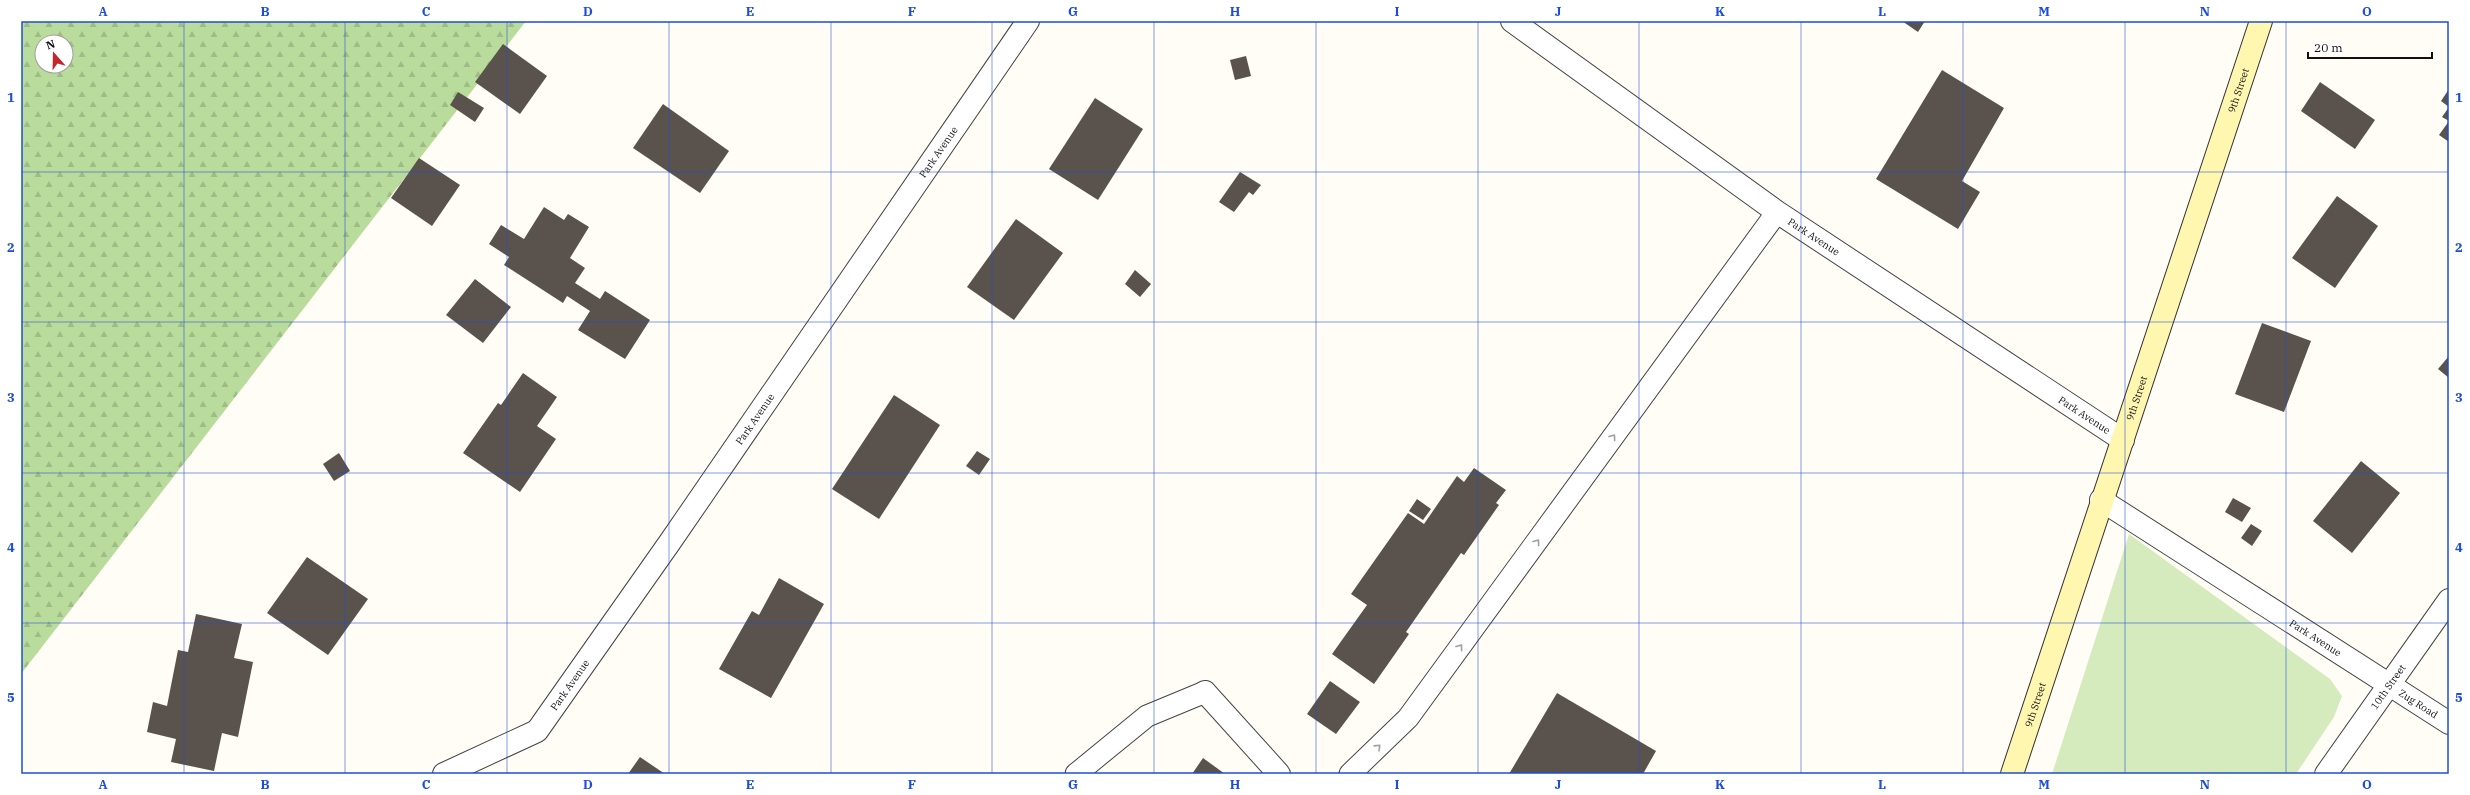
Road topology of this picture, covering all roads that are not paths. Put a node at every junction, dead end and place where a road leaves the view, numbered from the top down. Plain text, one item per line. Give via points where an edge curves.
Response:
1 (1028, 21) edge
2 (1512, 21) edge
3 (2261, 21) edge
4 (1777, 212) junction
5 (2123, 440) junction
6 (2101, 500) junction
7 (2449, 600) edge
8 (2388, 684) junction
9 (1205, 692) joint
10 (2449, 723) edge
11 (444, 774) edge
12 (1076, 774) edge
13 (1279, 774) edge
14 (1350, 774) edge
15 (2012, 774) edge
16 (2326, 774) edge

1 - 11 street, Park Avenue via 537,731
2 - 4 street, Park Avenue
3 - 5 main road, 9th Street
4 - 5 street, Park Avenue
14 -> 4 lane via 1408,718
5 - 6 main road, 9th Street
6 - 8 street, Park Avenue
6 - 15 main road, 9th Street
7 - 8 street, 10th Street
8 - 10 street, Zug Road
8 - 16 street, 10th Street
9 - 12 lane via 1147,716
9 - 13 street

